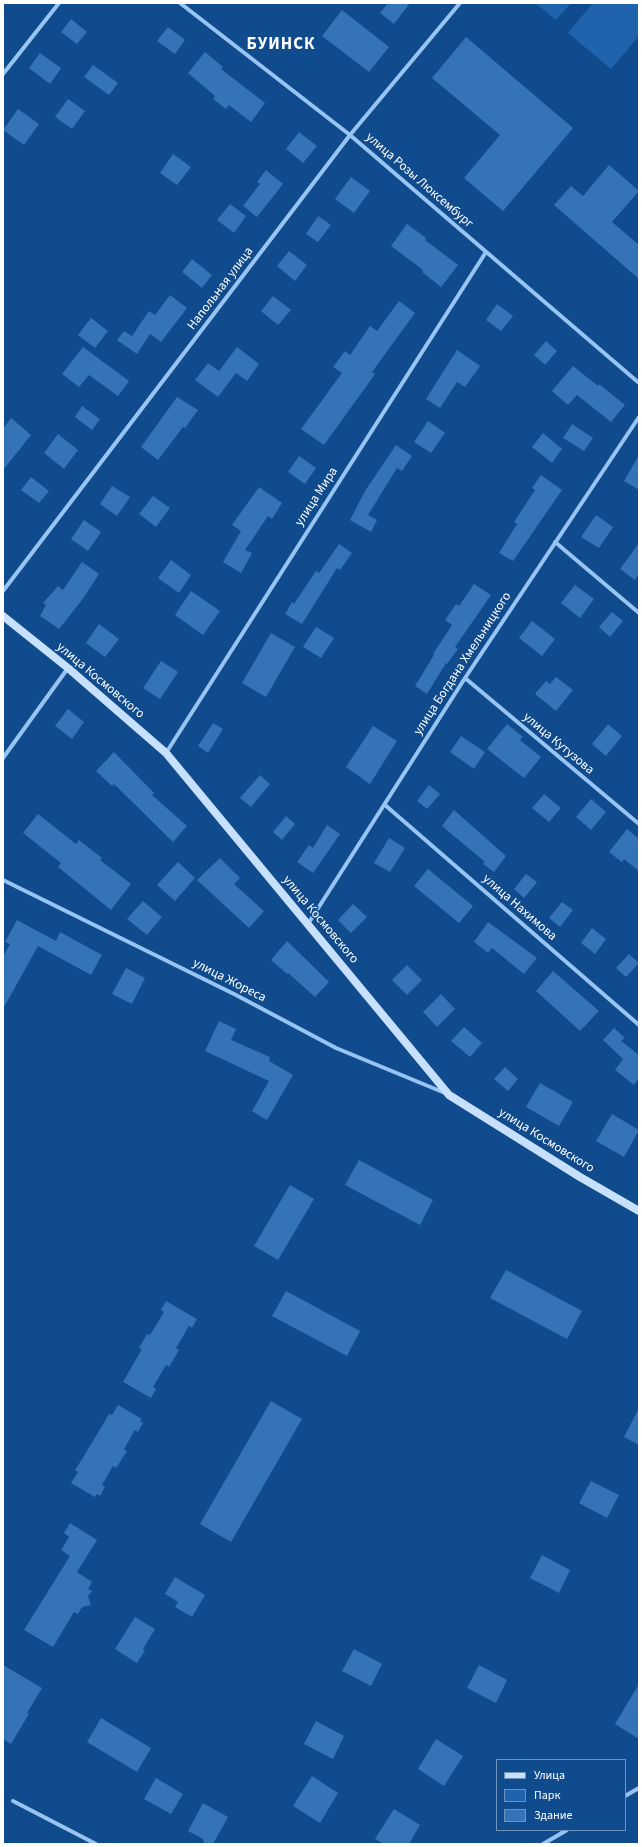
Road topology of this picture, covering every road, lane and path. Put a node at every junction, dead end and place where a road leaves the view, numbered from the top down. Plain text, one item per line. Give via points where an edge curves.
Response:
1 (58, 3) edge
2 (180, 3) edge
3 (460, 3) edge
4 (3, 74) edge
5 (350, 135) junction
6 (486, 252) junction
7 (639, 383) edge
8 (639, 417) edge
9 (554, 542) junction
10 (3, 591) edge
11 (639, 612) edge
12 (3, 616) edge
13 (68, 668) junction
14 (465, 678) junction
15 (166, 753) junction
16 (3, 758) edge
17 (386, 805) junction
18 (639, 824) edge
19 (3, 880) edge
20 (308, 925) junction
21 (639, 1025) edge
22 (449, 1095) junction
23 (639, 1211) edge
24 (639, 1788) edge
25 (626, 1795) edge
26 (14, 1801) dead end
27 (565, 1831) edge
28 (96, 1844) edge
29 (543, 1844) edge

1 - 4 street
2 - 5 street, улица Розы Люксембург
3 - 5 street, Напольная улица
5 - 6 street, улица Розы Люксембург
5 - 10 street, Напольная улица
6 - 7 street, улица Розы Люксембург
6 - 15 street, улица Мира
8 - 9 street, улица Богдана Хмельницкого
9 - 11 street
9 - 14 street, улица Богдана Хмельницкого
12 - 13 main road, улица Космовского
13 - 15 main road, улица Космовского
13 - 16 street
14 - 17 street, улица Богдана Хмельницкого
14 - 18 street, улица Кутузова
15 - 20 main road, улица Космовского
17 - 20 street, улица Богдана Хмельницкого
17 - 21 street, улица Нахимова
19 - 22 street, улица Жореса via 236,995 336,1048
20 - 22 main road, улица Космовского
22 - 23 main road, улица Космовского
24 - 25 street
26 - 28 street
27 - 29 street

